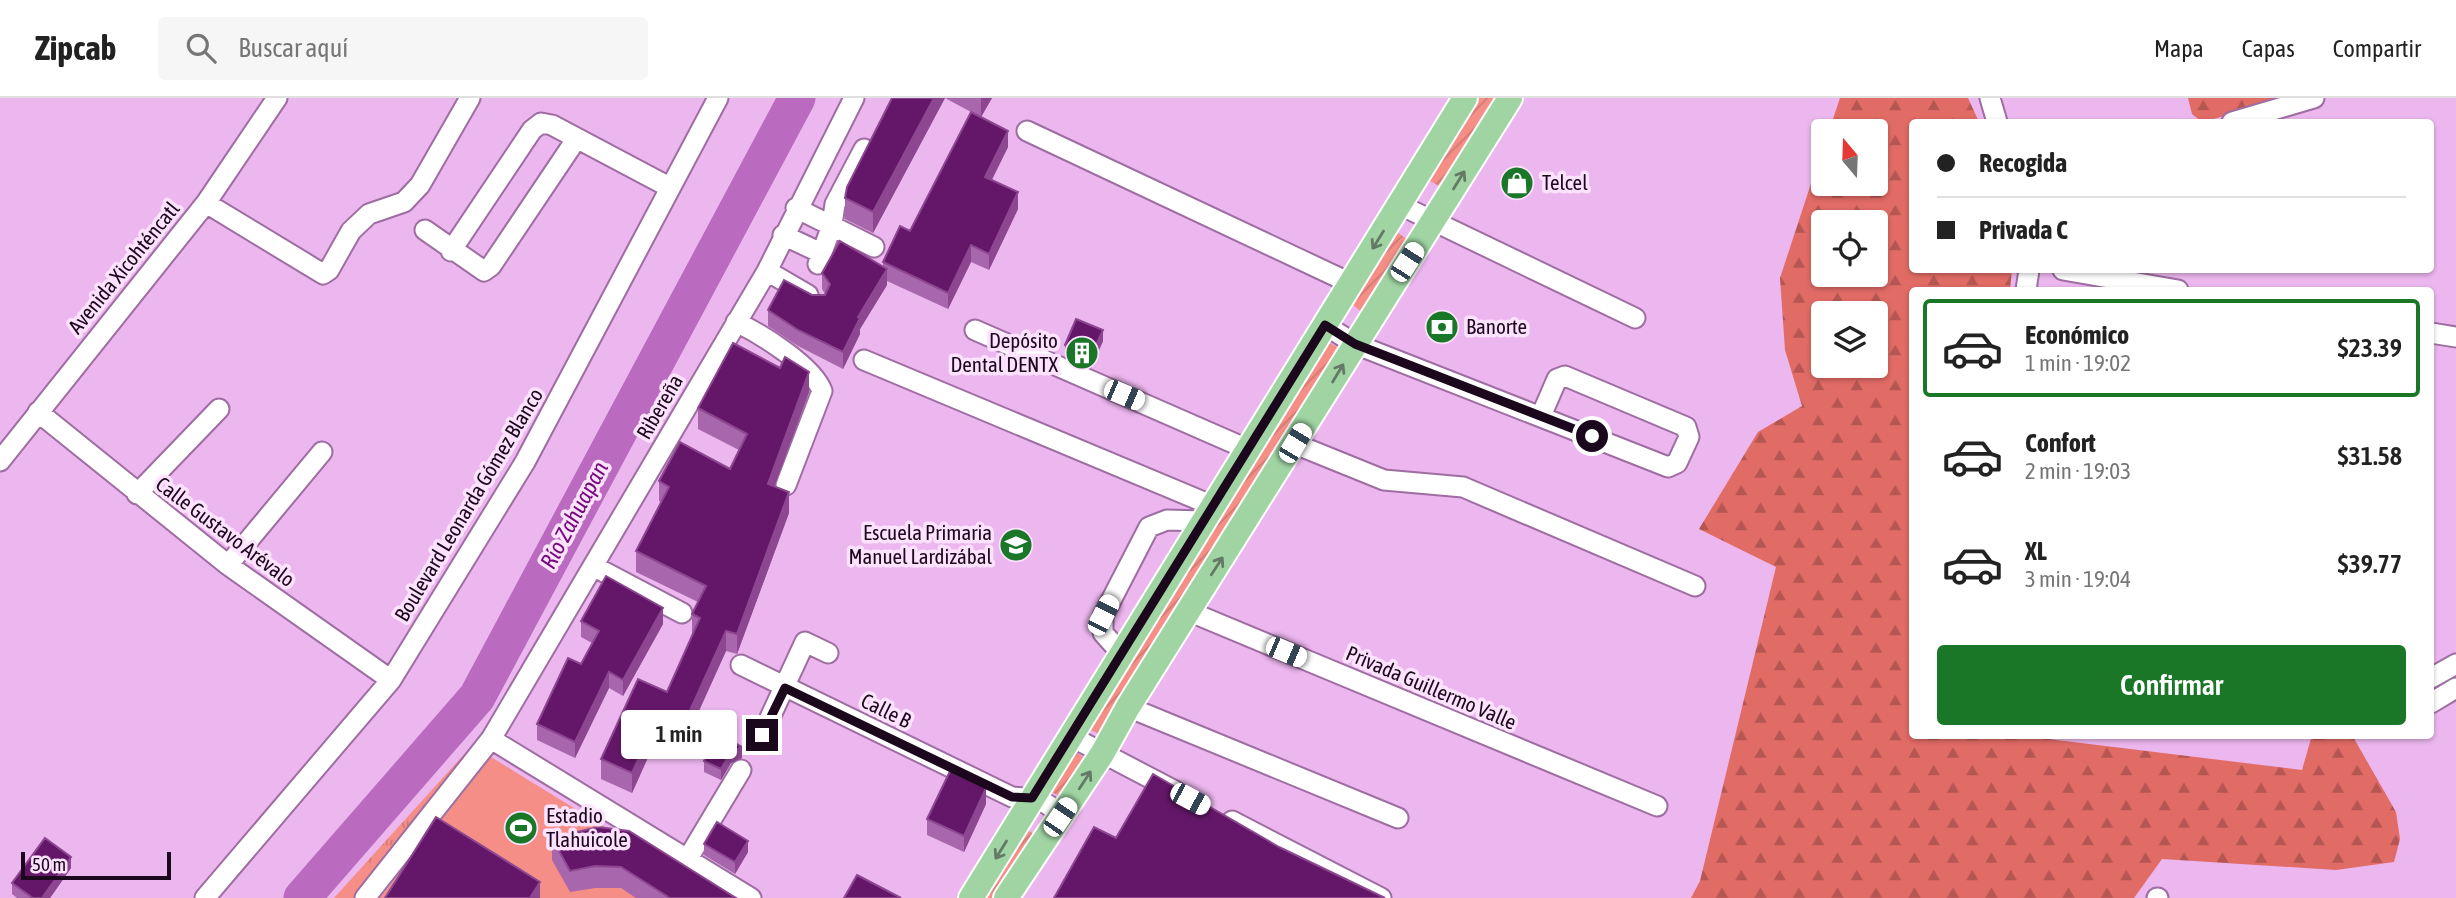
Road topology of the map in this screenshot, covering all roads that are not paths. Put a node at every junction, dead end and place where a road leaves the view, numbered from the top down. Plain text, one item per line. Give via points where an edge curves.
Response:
1 (276, 98) edge
2 (470, 98) edge
3 (718, 98) edge
4 (855, 98) edge
5 (1465, 98) edge
6 (1510, 98) edge
7 (1990, 98) edge
8 (2314, 98) edge
9 (1996, 119) edge
10 (2242, 119) edge
11 (1027, 131) dead end
12 (577, 138) junction
13 (864, 149) edge
14 (669, 187) junction
15 (206, 203) junction
16 (1400, 205) junction
17 (796, 208) junction
18 (1433, 221) junction
19 (832, 225) junction
20 (425, 230) dead end
21 (783, 234) junction
22 (874, 247) dead end
23 (451, 251) junction
24 (767, 271) junction
25 (2080, 273) edge
26 (1350, 283) junction
27 (2161, 287) edge
28 (818, 301) edge
29 (1635, 318) dead end
30 (736, 322) junction
31 (1325, 325) junction
32 (975, 331) dead end
33 (2434, 333) edge
34 (2456, 337) edge
35 (1355, 344) junction
36 (864, 360) dead end
37 (219, 410) dead end
38 (38, 412) junction
39 (1541, 416) junction
40 (1295, 443) junction
41 (1247, 449) junction
42 (322, 452) dead end
43 (0, 461) edge
44 (786, 485) dead end
45 (137, 494) junction
46 (1207, 513) junction
47 (228, 565) junction
48 (593, 566) junction
49 (1695, 586) dead end
50 (1188, 611) junction
51 (682, 613) dead end
52 (828, 653) dead end
53 (1121, 653) junction
54 (2456, 664) edge
55 (741, 665) dead end
56 (2434, 676) edge
57 (391, 680) junction
58 (785, 688) junction
59 (2456, 688) edge
60 (2434, 701) edge
61 (1128, 707) junction
62 (762, 735) dead end
63 (1070, 736) junction
64 (491, 739) junction
65 (1102, 754) junction
66 (741, 770) dead end
67 (1190, 799) edge
68 (1023, 802) junction
69 (1657, 806) dead end
70 (1214, 811) edge
71 (1398, 818) dead end
72 (1057, 821) junction
73 (687, 860) junction
74 (205, 898) edge
75 (365, 898) edge
76 (751, 898) edge
77 (971, 898) edge
78 (1006, 898) edge
79 (1381, 898) edge

1 - 15 street, Avenida Xicohténcatl
2 - 15 street via 421,185 404,202 369,214 360,222 323,274
3 - 14 street, Boulevard Leonarda Gómez Blanco
4 - 17 street, Ribereña
5 - 16 main road
18 -> 6 main road
7 - 9 street
8 - 10 street
11 - 26 street
12 - 14 street
12 - 23 street via 541,123 533,130
12 - 23 street via 491,267 484,271 476,268
13 - 19 street via 835,204
14 - 57 street, Boulevard Leonarda Gómez Blanco via 525,462
15 - 38 street, Avenida Xicohténcatl
16 - 18 street
16 -> 26 main road
17 - 19 street
17 - 21 street, Ribereña
18 - 29 street
18 - 35 main road
19 - 21 street via 820,259
19 - 22 street
20 - 23 street
21 - 24 street, Ribereña
24 - 28 street
24 - 30 street, Ribereña
25 - 27 street
26 - 31 main road
30 - 44 street via 817,378 822,391
30 - 48 street, Ribereña
31 - 35 street
31 - 41 main road
32 - 41 street
33 - 34 street
35 - 39 street
40 -> 35 main road
36 - 46 street
37 - 45 street
38 - 43 street, Avenida Xicohténcatl
38 - 45 street, Calle Gustavo Arévalo
39 - 39 street via 1668,467 1677,463 1689,437 1686,428 1565,376 1558,379
40 - 49 street via 1384,480 1463,487
50 -> 40 main road
41 - 46 main road
42 - 47 street
45 - 47 street, Calle Gustavo Arévalo
46 - 53 main road
46 - 53 street via 1149,527 1103,615 1103,633
47 - 57 street, Calle Gustavo Arévalo
48 - 51 street
48 - 64 street, Ribereña
50 - 61 main road
50 - 69 street, Privada Guillermo Valle
52 - 58 street via 805,642
53 - 63 main road
54 - 56 street
55 - 58 street, Calle B
57 - 74 street, Boulevard Leonarda Gómez Blanco
58 - 62 street
58 - 68 street, Calle B
59 - 60 street
61 - 65 main road
61 - 71 street
63 - 65 street
63 - 68 main road
64 - 73 street
64 - 75 street, Ribereña
65 - 67 street
72 -> 65 main road
66 - 73 street
68 - 72 street, Calle B via 1038,824
68 -> 77 main road
70 - 79 street
72 - 78 main road
73 - 76 street

